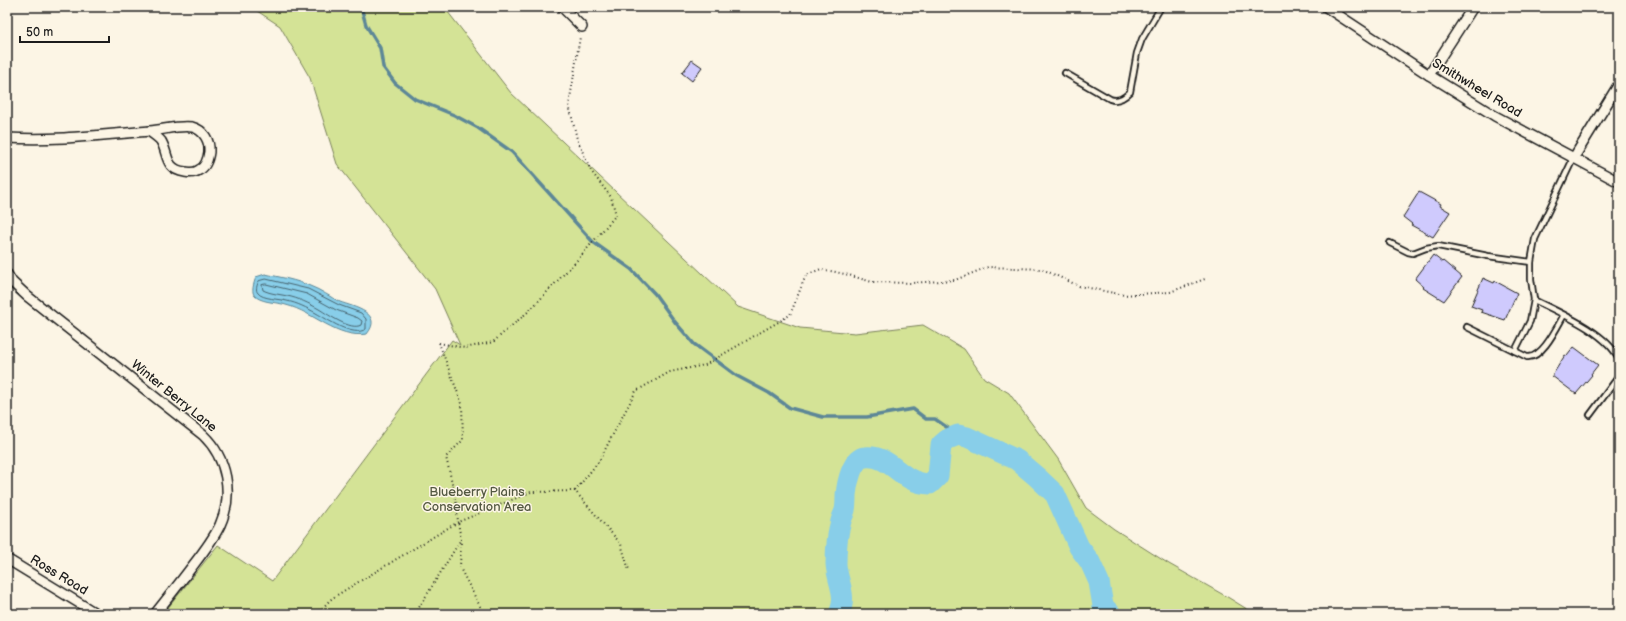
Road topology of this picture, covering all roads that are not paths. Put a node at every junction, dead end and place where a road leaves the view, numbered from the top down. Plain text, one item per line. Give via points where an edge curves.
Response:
1 (562, 7) edge
2 (1161, 7) edge
3 (1326, 7) edge
4 (1473, 7) edge
5 (582, 27) road end
6 (1065, 73) dead end
7 (1429, 75) junction
8 (1619, 84) edge
9 (149, 132) junction
10 (7, 138) edge
11 (1573, 159) junction
12 (1619, 182) edge
13 (1390, 243) dead end
14 (1531, 262) junction
15 (7, 274) edge
16 (1534, 300) junction
17 (1564, 315) junction
18 (1467, 327) dead end
19 (1515, 351) junction
20 (1619, 359) edge
21 (1619, 376) edge
22 (1590, 415) dead end
23 (7, 559) edge
24 (98, 614) edge
25 (154, 614) edge

1 - 5 street
2 - 6 lane via 1142,39 1130,92 1126,96 1110,99
3 - 7 street, Smithwheel Road
4 - 7 street
7 - 11 street, Smithwheel Road via 1495,116
8 - 11 street
9 - 9 street via 184,127 193,127 201,131 208,138 205,166 192,173 174,169 168,163 160,140
9 - 10 street via 65,139
11 - 12 street, Smithwheel Road
11 - 14 lane via 1535,239
13 - 14 lane via 1408,252 1438,246
14 - 16 lane
15 - 25 street, Winter Berry Lane via 27,296 203,435 219,454 226,471 227,497 220,525 200,556
16 - 17 lane
16 - 19 lane via 1530,321
17 - 19 lane via 1550,339 1534,357 1527,357
17 - 20 lane via 1603,338
18 - 19 lane
21 - 22 lane
23 - 24 street, Ross Road

